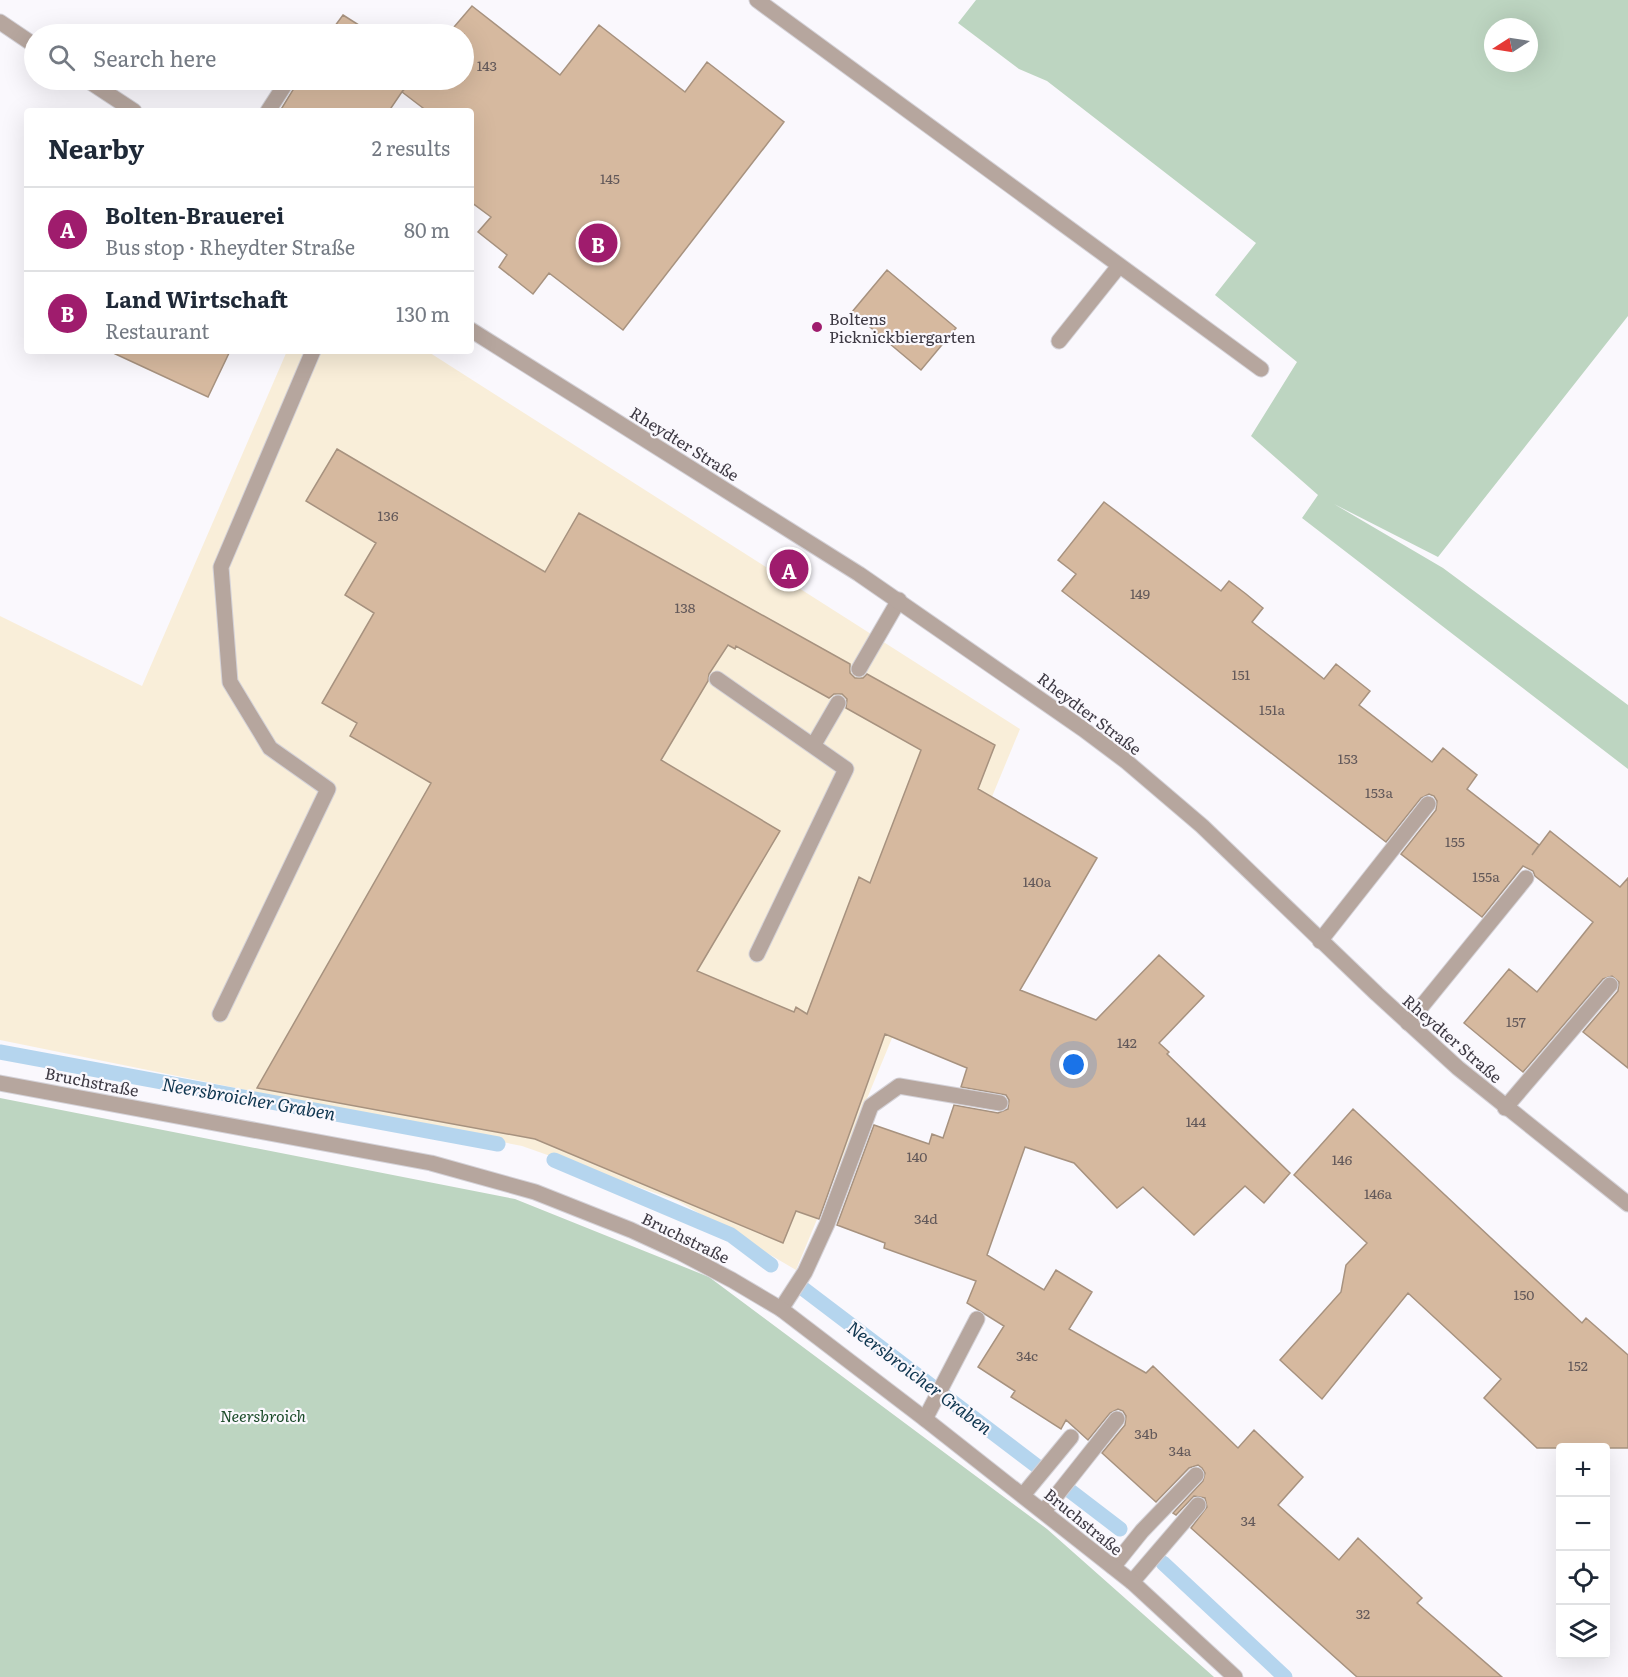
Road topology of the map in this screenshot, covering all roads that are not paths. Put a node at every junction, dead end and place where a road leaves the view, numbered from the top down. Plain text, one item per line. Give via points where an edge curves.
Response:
1 (758, 0) edge
2 (0, 22) edge
3 (24, 38) edge
4 (102, 90) edge
5 (282, 90) edge
6 (129, 108) edge
7 (270, 108) edge
8 (1119, 266) junction
9 (474, 332) edge
10 (1059, 341) dead end
11 (312, 354) edge
12 (1261, 369) dead end
13 (898, 600) junction
14 (859, 669) dead end
15 (717, 680) dead end
16 (838, 703) dead end
17 (813, 746) junction
18 (1428, 804) dead end
19 (1526, 878) dead end
20 (1320, 941) junction
21 (757, 954) dead end
22 (1610, 985) dead end
23 (220, 1014) dead end
24 (1408, 1023) junction
25 (0, 1083) edge
26 (1000, 1103) dead end
27 (1505, 1108) junction
28 (1628, 1204) edge
29 (781, 1310) junction
30 (977, 1319) dead end
31 (925, 1419) junction
32 (1117, 1419) dead end
33 (1071, 1437) dead end
34 (1196, 1475) dead end
35 (1023, 1495) junction
36 (1198, 1505) dead end
37 (1044, 1511) junction
38 (1113, 1567) junction
39 (1132, 1582) junction
40 (1235, 1677) edge

1 - 8 street
2 - 3 street
4 - 6 street
5 - 7 street
8 - 10 street
8 - 12 street
9 - 13 street, Rheydter Straße
11 - 23 street via 221,567 230,682 270,748 328,789
13 - 14 street
13 - 20 street, Rheydter Straße via 1127,762 1202,826
15 - 17 street
16 - 17 street
17 - 21 street via 846,769
18 - 20 street
19 - 24 street
20 - 24 street, Rheydter Straße
22 - 27 street
24 - 27 street, Rheydter Straße
25 - 29 street, Bruchstraße via 431,1163 484,1177 535,1192 631,1230 732,1280
26 - 29 street via 899,1086 871,1106 827,1224 805,1272
27 - 28 street, Rheydter Straße
29 - 31 street, Bruchstraße
30 - 31 street
31 - 35 street, Bruchstraße
32 - 37 street
33 - 35 street
34 - 38 street
35 - 37 street, Bruchstraße
36 - 39 street
37 - 38 street, Bruchstraße
38 - 39 street, Bruchstraße
39 - 40 street, Bruchstraße

